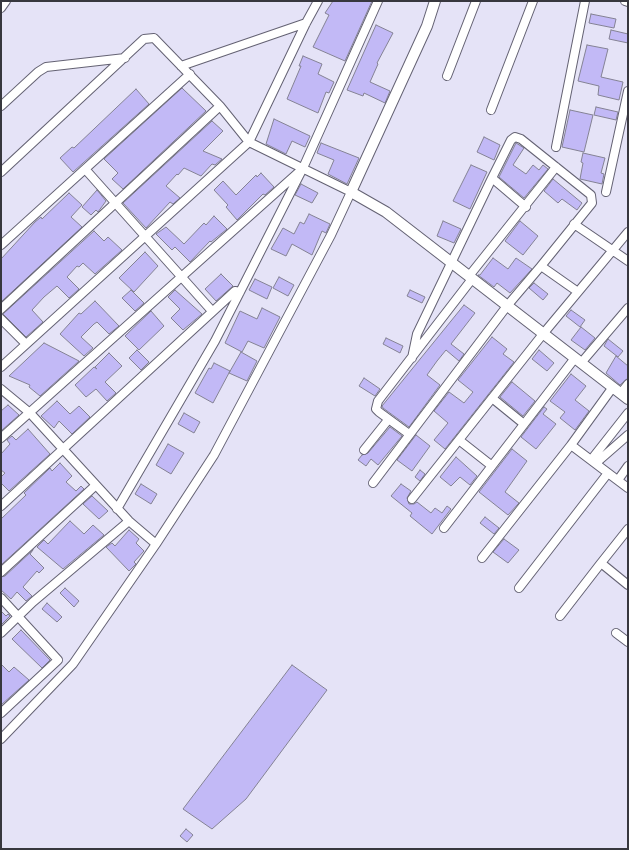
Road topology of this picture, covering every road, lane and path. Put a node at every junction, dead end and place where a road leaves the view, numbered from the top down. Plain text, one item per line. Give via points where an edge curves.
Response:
1 (6, 1) edge
2 (318, 1) edge
3 (378, 1) edge
4 (435, 1) edge
5 (476, 1) edge
6 (534, 1) edge
7 (585, 1) edge
8 (625, 1) edge
9 (628, 2) edge
10 (1, 8) edge
11 (306, 23) junction
12 (125, 58) junction
13 (181, 66) junction
14 (190, 74) junction
15 (447, 76) dead end
16 (628, 91) edge
17 (1, 106) edge
18 (220, 106) junction
19 (491, 110) dead end
20 (249, 142) junction
21 (556, 147) dead end
22 (556, 167) junction
23 (303, 168) junction
24 (85, 169) junction
25 (1, 172) edge
26 (492, 178) junction
27 (350, 192) junction
28 (606, 192) dead end
29 (116, 203) junction
30 (526, 207) junction
31 (574, 224) junction
32 (628, 232) edge
33 (145, 238) junction
34 (1, 245) edge
35 (614, 251) junction
36 (450, 261) junction
37 (628, 261) edge
38 (541, 266) junction
39 (181, 276) junction
40 (470, 278) junction
41 (240, 292) junction
42 (578, 292) junction
43 (507, 306) junction
44 (628, 308) edge
45 (1, 309) edge
46 (212, 311) junction
47 (1, 318) edge
48 (542, 334) junction
49 (26, 344) junction
50 (412, 358) junction
51 (578, 360) junction
52 (1, 367) edge
53 (628, 384) edge
54 (1, 389) edge
55 (620, 393) edge
56 (492, 398) junction
57 (30, 413) junction
58 (628, 413) edge
59 (388, 420) junction
60 (524, 424) junction
61 (409, 434) junction
62 (628, 435) edge
63 (1, 438) edge
64 (459, 440) junction
65 (571, 445) junction
66 (63, 450) junction
67 (364, 450) dead end
68 (593, 461) junction
69 (492, 466) junction
70 (628, 466) edge
71 (608, 473) junction
72 (618, 480) junction
73 (373, 483) dead end
74 (96, 485) junction
75 (628, 488) edge
76 (412, 500) dead end
77 (1, 506) edge
78 (117, 509) junction
79 (129, 521) junction
80 (444, 528) dead end
81 (628, 528) edge
82 (156, 544) junction
83 (482, 558) dead end
84 (601, 563) junction
85 (1, 572) edge
86 (628, 585) edge
87 (519, 588) dead end
88 (1, 598) edge
89 (18, 616) junction
90 (560, 616) dead end
91 (1, 633) edge
92 (616, 633) dead end
93 (628, 642) edge
94 (1, 713) edge
95 (1, 739) edge

1 - 10 street
2 - 11 street
3 - 23 street
4 - 27 street via 427,26
5 - 15 street
6 - 19 street
7 - 21 street
8 - 9 street
11 - 13 street
11 - 20 street
12 - 13 street via 144,39 154,38
12 - 17 street via 46,67
12 - 25 street
13 - 14 street
14 - 18 street
14 - 24 street
16 - 28 street
18 - 20 street
18 - 29 street
20 - 23 street
20 - 33 street
22 - 26 street via 515,137 511,140
22 - 30 street
22 - 31 street via 591,195 592,203
23 - 27 street
23 - 39 street
23 - 41 street
24 - 29 street
24 - 34 street
26 - 30 street
26 - 36 street
27 - 36 street via 386,212
27 - 82 street via 331,235 214,455
29 - 33 street
29 - 45 street
30 - 40 street
31 - 35 street
31 - 38 street
32 - 35 street
33 - 39 street
33 - 49 street
35 - 37 street
35 - 42 street
36 - 40 street
36 - 50 street via 417,334
38 - 42 street
38 - 43 street
39 - 46 street
39 - 57 street
40 - 43 street
40 - 50 street
41 - 46 street via 234,291
41 - 78 street via 215,341
42 - 48 street
43 - 48 street
43 - 61 street
44 - 51 street
46 - 66 street
47 - 49 street
48 - 51 street
48 - 56 street
49 - 52 street
50 - 59 street via 378,401 376,409
51 - 55 street
51 - 60 street
53 - 55 street
54 - 57 street
55 - 65 street
56 - 60 street
56 - 64 street
57 - 63 street
57 - 66 street
58 - 68 street
59 - 61 street
59 - 67 street
60 - 69 street
61 - 73 street
62 - 68 street
64 - 69 street
64 - 76 street
65 - 68 street
65 - 83 street
66 - 74 street
66 - 77 street
68 - 71 street
69 - 80 street
70 - 72 street
71 - 72 street
71 - 87 street
72 - 75 street
74 - 78 street
74 - 85 street
78 - 79 street
79 - 82 street
79 - 89 street
81 - 84 street
82 - 95 street via 73,664
84 - 86 street
84 - 90 street
88 - 89 street
89 - 91 street
89 - 94 street via 58,660
92 - 93 street

